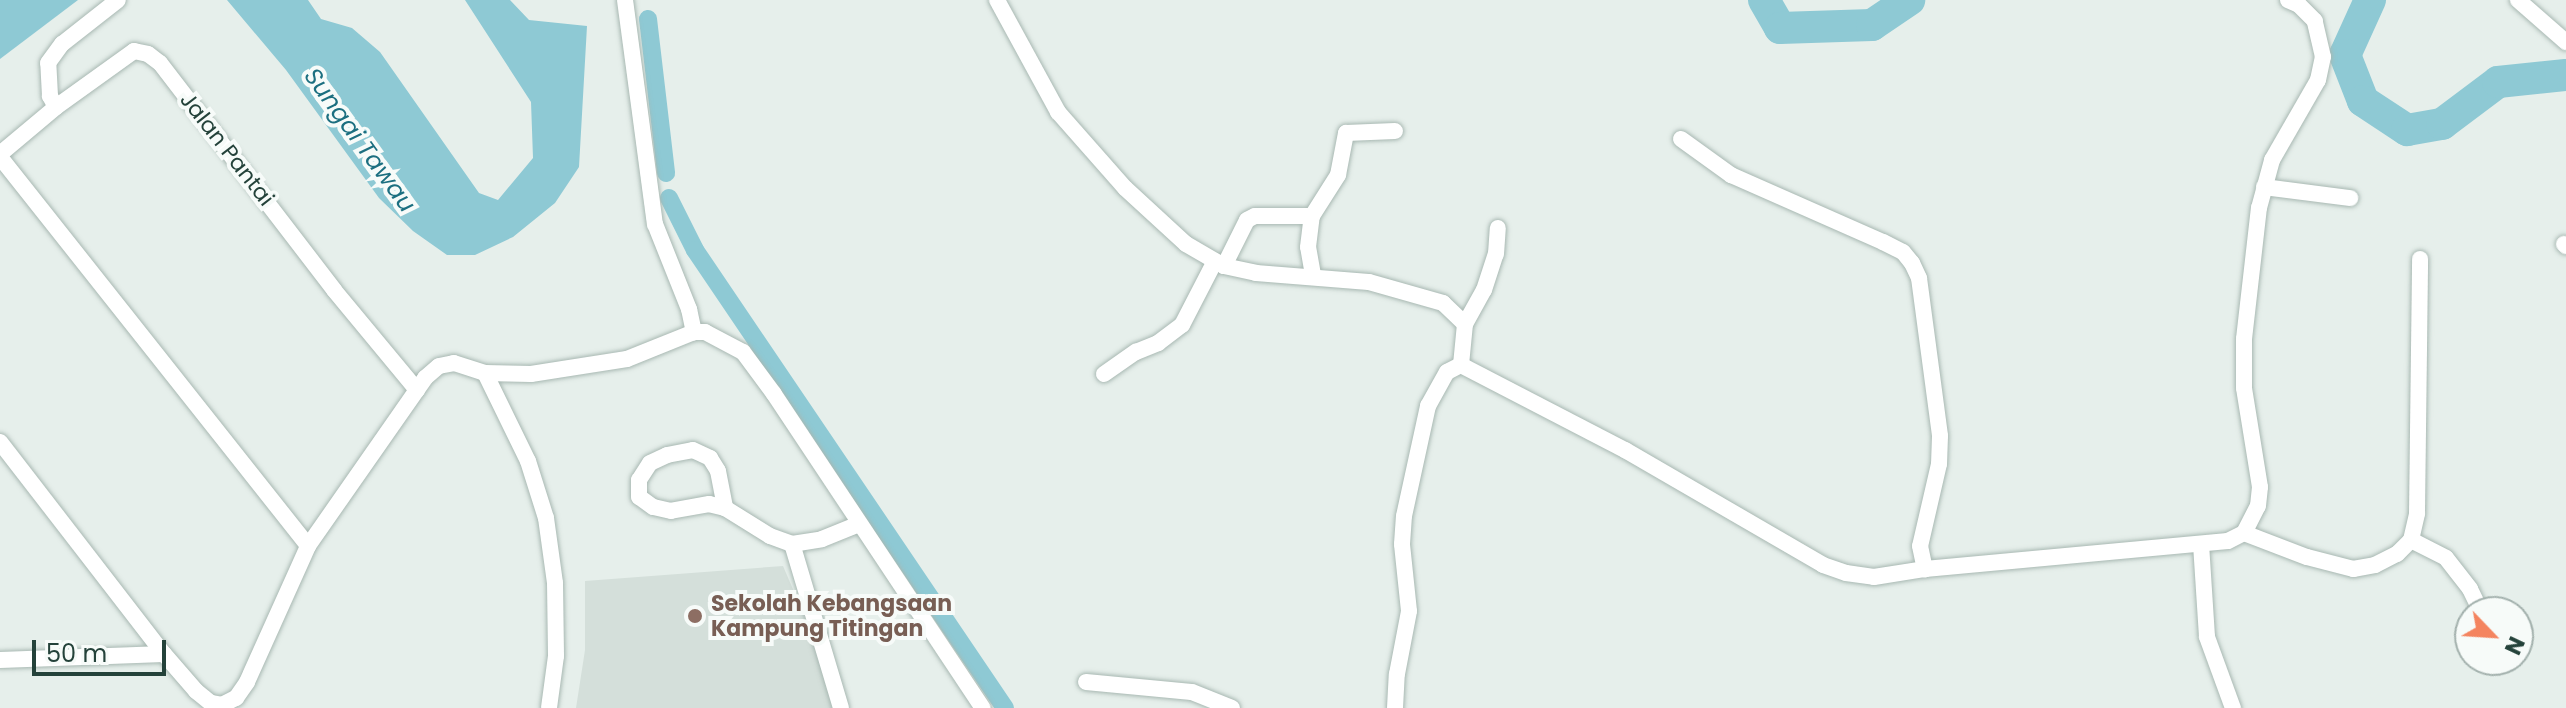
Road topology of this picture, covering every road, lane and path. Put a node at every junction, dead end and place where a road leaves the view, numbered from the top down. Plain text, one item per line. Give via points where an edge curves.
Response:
1 (118, 0) edge
2 (625, 0) edge
3 (997, 0) edge
4 (2288, 0) edge
5 (2518, 0) edge
6 (2566, 42) edge
7 (56, 107) junction
8 (1395, 131) dead end
9 (1681, 139) dead end
10 (0, 155) edge
11 (2264, 187) junction
12 (2350, 198) dead end
13 (1312, 216) junction
14 (1498, 228) dead end
15 (2420, 259) dead end
16 (1220, 264) junction
17 (1313, 275) junction
18 (1465, 324) junction
19 (694, 332) junction
20 (1461, 365) junction
21 (485, 373) junction
22 (1104, 374) dead end
23 (417, 390) junction
24 (0, 442) edge
25 (725, 508) junction
26 (859, 524) junction
27 (2244, 533) junction
28 (2411, 540) junction
29 (792, 544) junction
30 (2201, 544) junction
31 (308, 546) junction
32 (1925, 569) junction
33 (2473, 596) edge
34 (164, 654) junction
35 (0, 660) edge
36 (1086, 682) dead end
37 (549, 708) edge
38 (841, 708) edge
39 (983, 708) edge
40 (1232, 708) edge
41 (1395, 708) edge
42 (2233, 708) edge

1 - 7 street via 62,44 48,63
2 - 19 street via 655,224
3 - 16 street via 1058,112 1086,146 1160,222
4 - 11 street via 2315,21 2323,57 2318,80 2272,160
5 - 6 street
7 - 10 street, Jalan Pantai
7 - 23 street, Jalan Pantai via 134,51 160,63
8 - 13 street via 1346,133 1338,175
9 - 32 street via 1731,175 1893,247 1912,263 1919,278 1940,436 1939,464 1920,546
10 - 31 street
11 - 12 street
11 - 27 street via 2244,339 2248,428 2260,487 2258,506
13 - 16 street via 1247,220
13 - 17 street via 1308,247
14 - 18 street via 1484,290
15 - 28 street via 2417,513
16 - 17 street via 1256,273
16 - 22 street via 1182,325
17 - 18 street via 1423,296 1456,311
18 - 20 street
19 - 21 street via 627,359 531,374
19 - 26 street via 705,332 743,352
20 - 32 street via 1625,450 1823,565 1874,577
20 - 41 street via 1447,372 1428,406 1404,516 1409,611
21 - 23 street via 454,363 439,366
21 - 37 street via 528,461 546,518 556,641
23 - 31 street
24 - 34 street
25 - 25 street via 718,471 710,458 693,450 650,463 639,480 639,497 653,507
25 - 29 street
26 - 29 street
26 - 39 street
27 - 28 street via 2353,569 2397,554
27 - 30 street
28 - 33 street via 2446,558
29 - 38 street
30 - 32 street
30 - 42 street via 2207,637
31 - 34 street via 236,698 222,705 211,703
34 - 35 street
36 - 40 street via 1192,692

